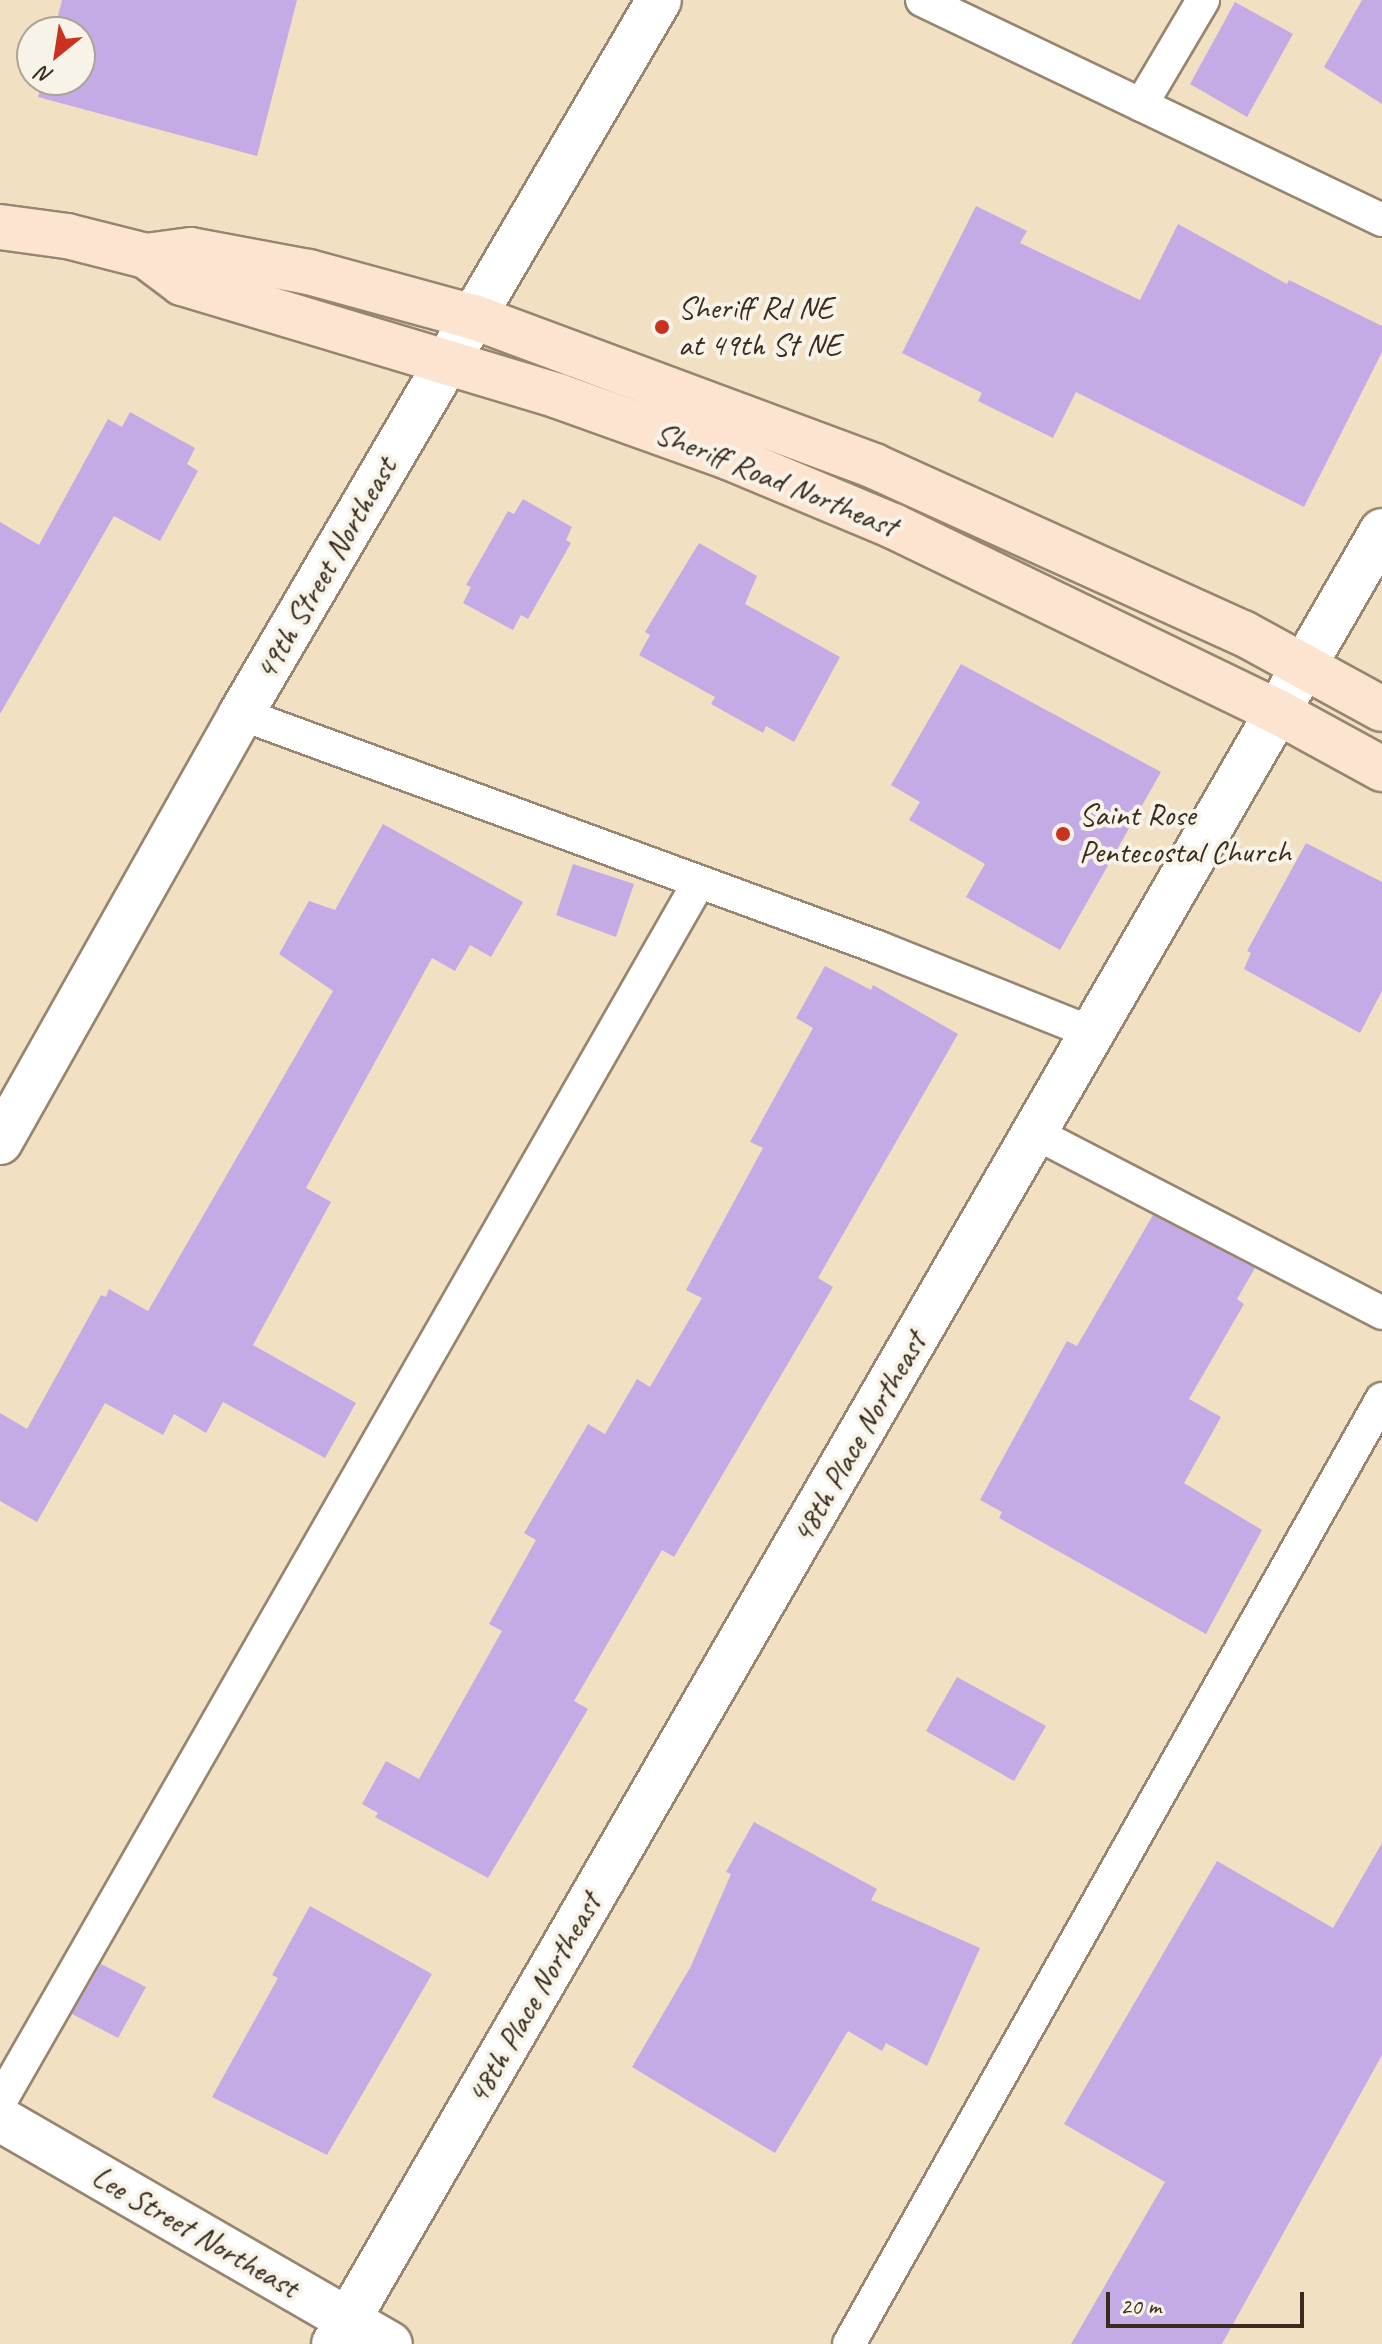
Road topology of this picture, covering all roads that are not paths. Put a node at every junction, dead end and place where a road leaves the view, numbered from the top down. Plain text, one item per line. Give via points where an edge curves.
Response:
1 (659, 0) edge
2 (922, 0) edge
3 (1203, 0) edge
4 (1141, 105) junction
5 (1382, 220) edge
6 (0, 227) edge
7 (146, 256) junction
8 (474, 317) junction
9 (448, 363) junction
10 (1382, 531) edge
11 (1302, 665) junction
12 (1382, 709) edge
13 (1278, 712) junction
14 (241, 714) junction
15 (1382, 769) edge
16 (699, 882) junction
17 (1093, 1033) junction
18 (1035, 1133) junction
19 (0, 1142) edge
20 (1382, 1313) edge
21 (1382, 1399) edge
22 (0, 2102) edge
23 (0, 2119) edge
24 (341, 2332) edge
25 (390, 2344) edge
26 (849, 2344) edge

1 - 8 street, 49th Street Northeast
2 - 4 lane
3 - 4 lane
4 - 5 lane
6 - 7 main road, Sheriff Road Northeast via 67,236
7 - 8 main road, Sheriff Road Northeast via 191,250 309,272
7 - 9 main road, Sheriff Road Northeast via 182,283
8 - 9 street, 49th Street Northeast
8 - 11 main road, Sheriff Road Northeast via 874,466
9 - 13 main road, Sheriff Road Northeast via 605,412 893,526
9 - 14 street, 49th Street Northeast
10 - 11 street, 48th Place Northeast
11 - 12 main road, Sheriff Road Northeast
11 - 13 street, 48th Place Northeast
13 - 15 main road, Sheriff Road Northeast
13 - 17 street, 48th Place Northeast
14 - 16 lane
14 - 19 street, 49th Street Northeast
16 - 17 lane
16 - 22 lane
17 - 18 street, 48th Place Northeast
18 - 20 lane
18 - 24 street, 48th Place Northeast
21 - 26 lane
23 - 24 street, Lee Street Northeast
24 - 25 street, Lee Street Northeast

